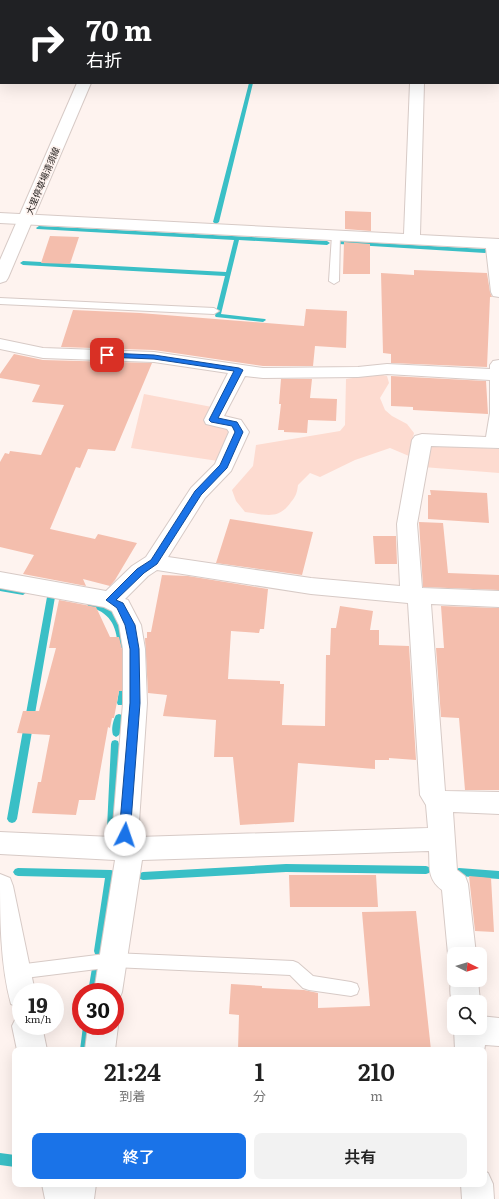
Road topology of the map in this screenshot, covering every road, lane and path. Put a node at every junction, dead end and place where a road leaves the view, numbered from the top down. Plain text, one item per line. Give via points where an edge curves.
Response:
1 (84, 84) edge
2 (417, 84) edge
3 (0, 218) edge
4 (26, 220) junction
5 (336, 235) junction
6 (412, 239) junction
7 (497, 244) edge
8 (0, 278) edge
9 (334, 281) dead end
10 (499, 292) edge
11 (0, 301) edge
12 (214, 311) dead end
13 (0, 344) edge
14 (499, 365) edge
15 (239, 370) junction
16 (499, 375) edge
17 (499, 415) edge
18 (154, 562) junction
19 (0, 580) edge
20 (415, 595) junction
21 (499, 599) edge
22 (110, 600) junction
23 (439, 801) junction
24 (499, 803) edge
25 (442, 839) junction
26 (0, 843) edge
27 (127, 849) junction
28 (0, 886) edge
29 (461, 947) edge
30 (113, 960) junction
31 (19, 983) edge
32 (109, 983) edge
33 (351, 989) dead end
34 (487, 1030) edge
35 (499, 1032) edge
36 (29, 1035) edge
37 (102, 1035) edge
38 (31, 1047) edge
39 (100, 1047) edge
40 (59, 1187) edge
41 (80, 1187) edge
42 (477, 1187) edge
43 (61, 1199) edge
44 (78, 1199) edge
45 (478, 1199) edge

1 - 4 street, 大里停車場清須線
2 - 6 street
3 - 4 street
4 - 5 street
4 - 8 street, 大里停車場清須線
5 - 6 street
5 - 9 lane
6 - 7 street
7 - 10 street
11 - 12 lane
13 - 15 street via 44,353 154,357
14 - 16 street
15 - 16 street via 263,374 292,374 386,369
15 - 18 street via 213,420 234,424 239,432 224,466 198,493
16 - 17 street
17 - 20 street via 495,443 422,440 407,524
18 - 20 street via 311,586
18 - 22 street via 140,571
19 - 22 street
20 - 21 street
20 - 23 street via 433,795
22 - 27 street via 120,606 130,625 134,649 135,703
23 - 24 street
23 - 25 street
25 - 27 street
25 - 29 street via 444,876 456,884
26 - 27 street
27 - 30 street
28 - 31 street
30 - 31 lane
30 - 32 street
30 - 33 lane via 293,968 309,983
34 - 35 street
36 - 38 street
37 - 39 street
40 - 43 street
41 - 44 street
42 - 45 street

